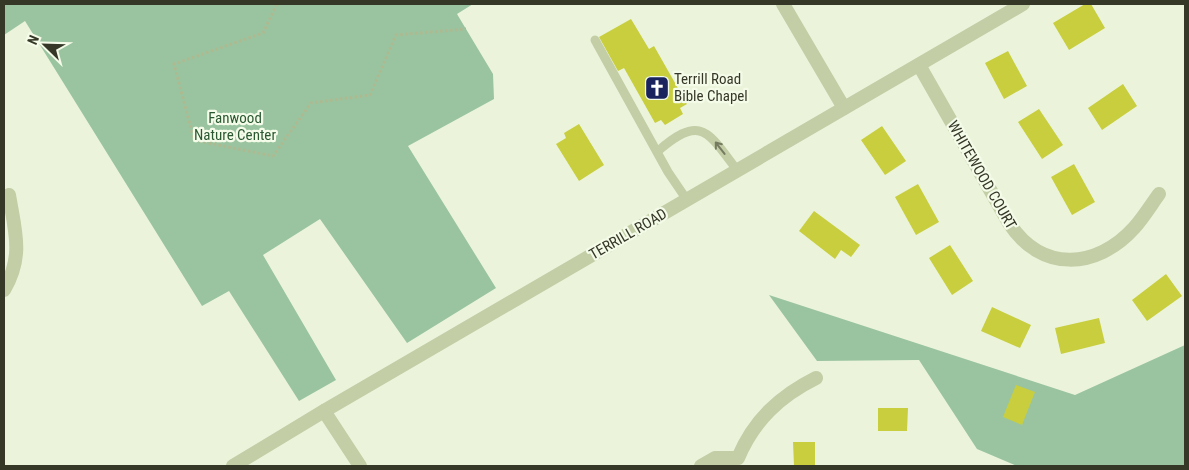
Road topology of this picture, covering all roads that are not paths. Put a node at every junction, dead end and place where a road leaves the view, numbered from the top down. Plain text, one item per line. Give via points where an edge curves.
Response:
1 (782, 4) edge
2 (1024, 4) edge
3 (595, 40) dead end
4 (919, 65) junction
5 (844, 108) junction
6 (657, 152) junction
7 (738, 170) junction
8 (1159, 194) dead end
9 (9, 195) dead end
10 (687, 200) junction
11 (4, 290) edge
12 (816, 378) dead end
13 (324, 411) junction
14 (740, 462) edge
15 (234, 466) edge
16 (360, 466) edge
17 (701, 466) edge

1 - 5 street
2 - 4 street, TERRILL ROAD
3 - 6 lane
4 - 5 street, TERRILL ROAD
4 - 8 street, WHITEWOOD COURT via 1009,224 1027,246 1039,253 1067,260 1096,256 1133,229
5 - 7 street, TERRILL ROAD
7 -> 6 lane via 715,142 699,130 690,130 672,138
6 - 10 lane
7 - 10 street, TERRILL ROAD
9 - 11 street via 17,250 15,265
10 - 13 street, TERRILL ROAD
12 - 14 street via 777,401 760,419 745,442
13 - 15 street, TERRILL ROAD
13 - 16 street
14 - 17 street via 714,458

